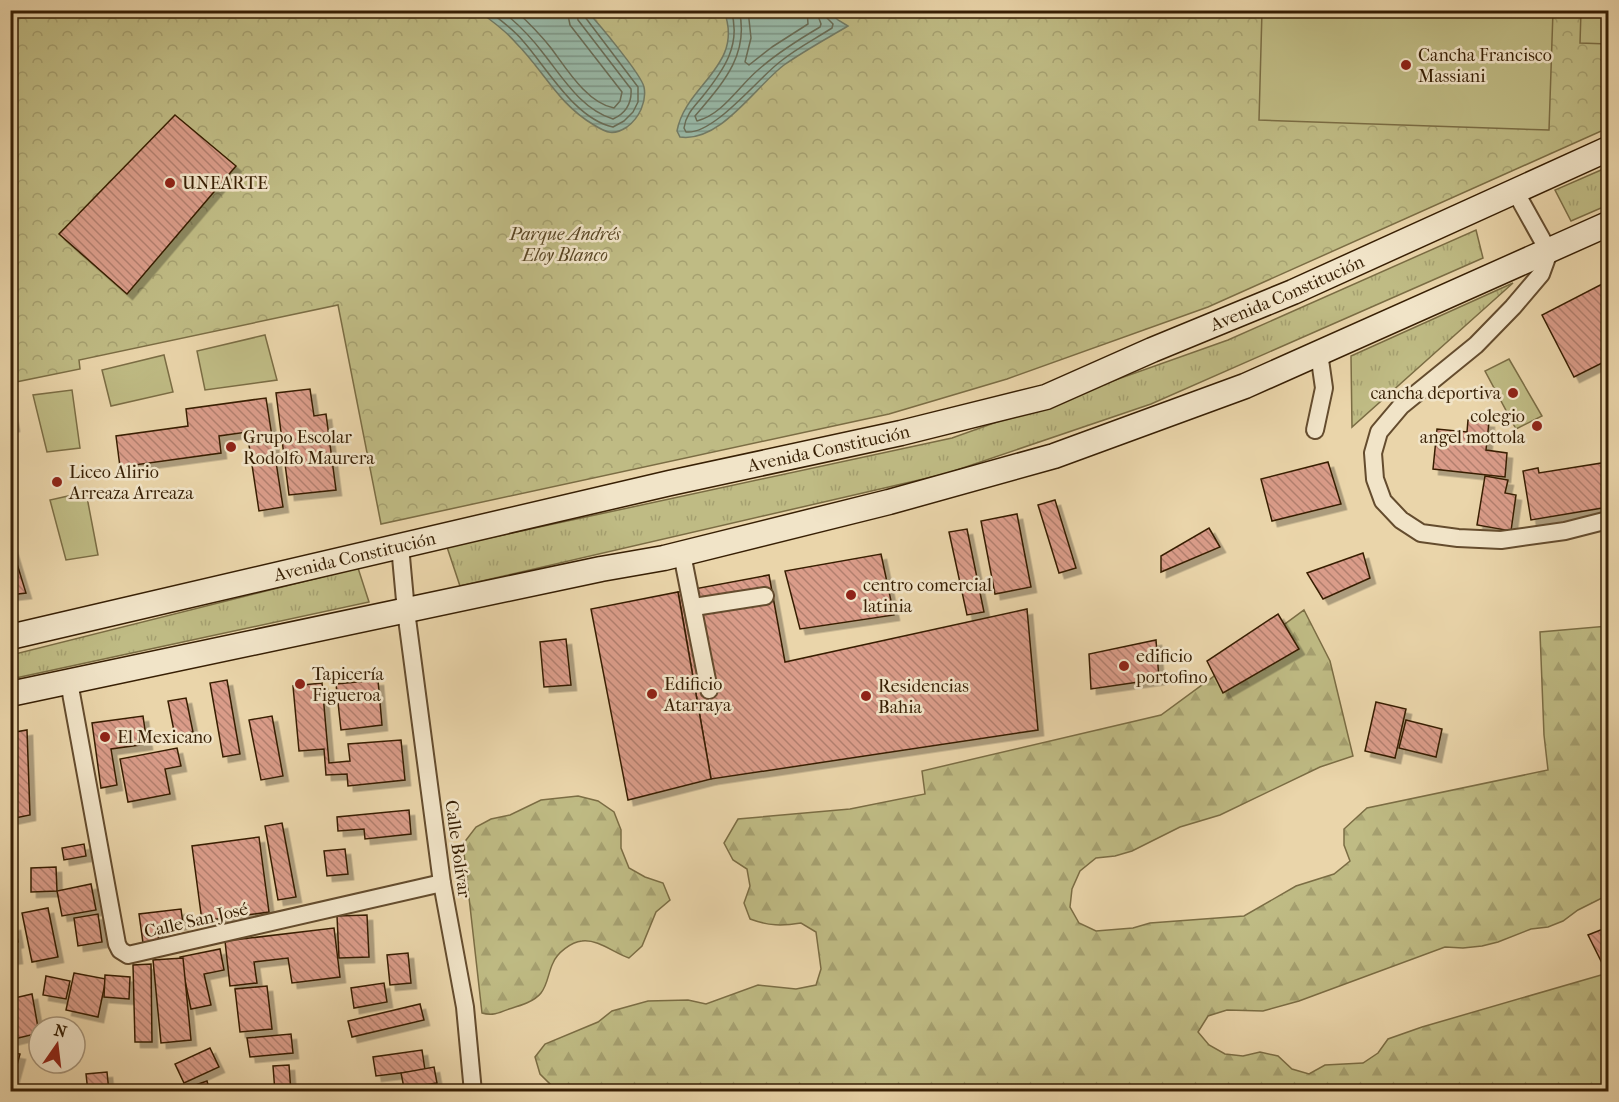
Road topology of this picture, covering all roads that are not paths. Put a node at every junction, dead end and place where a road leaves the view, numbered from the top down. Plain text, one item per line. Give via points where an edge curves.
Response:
1 (1608, 149) edge
2 (1515, 191) junction
3 (1608, 224) edge
4 (1549, 252) junction
5 (1319, 353) junction
6 (1315, 430) dead end
7 (1608, 520) edge
8 (400, 546) junction
9 (682, 554) junction
10 (765, 596) dead end
11 (694, 607) junction
12 (406, 611) junction
13 (10, 637) edge
14 (69, 682) junction
15 (709, 690) dead end
16 (10, 694) edge
17 (442, 883) junction
18 (473, 1092) edge

1 - 2 main road, Avenida Constitución
2 - 4 street
2 - 8 main road, Avenida Constitución via 1293,292 1046,397 901,434
3 - 4 main road
4 - 5 main road
4 - 7 street via 1541,274 1513,307 1476,345 1401,406 1378,432 1373,453 1375,479 1383,501 1421,533 1501,540
5 - 6 street via 1324,388
5 - 9 main road via 1234,390 1054,456
8 - 12 street, Calle Bolívar
8 - 13 main road, Avenida Constitución
9 - 11 street
9 - 12 main road
10 - 11 street
11 - 15 street
12 - 14 main road
12 - 17 street, Calle Bolívar
14 - 16 main road
14 - 17 street, Calle San José via 117,944 128,955
17 - 18 street, Calle Bolívar via 465,1007

